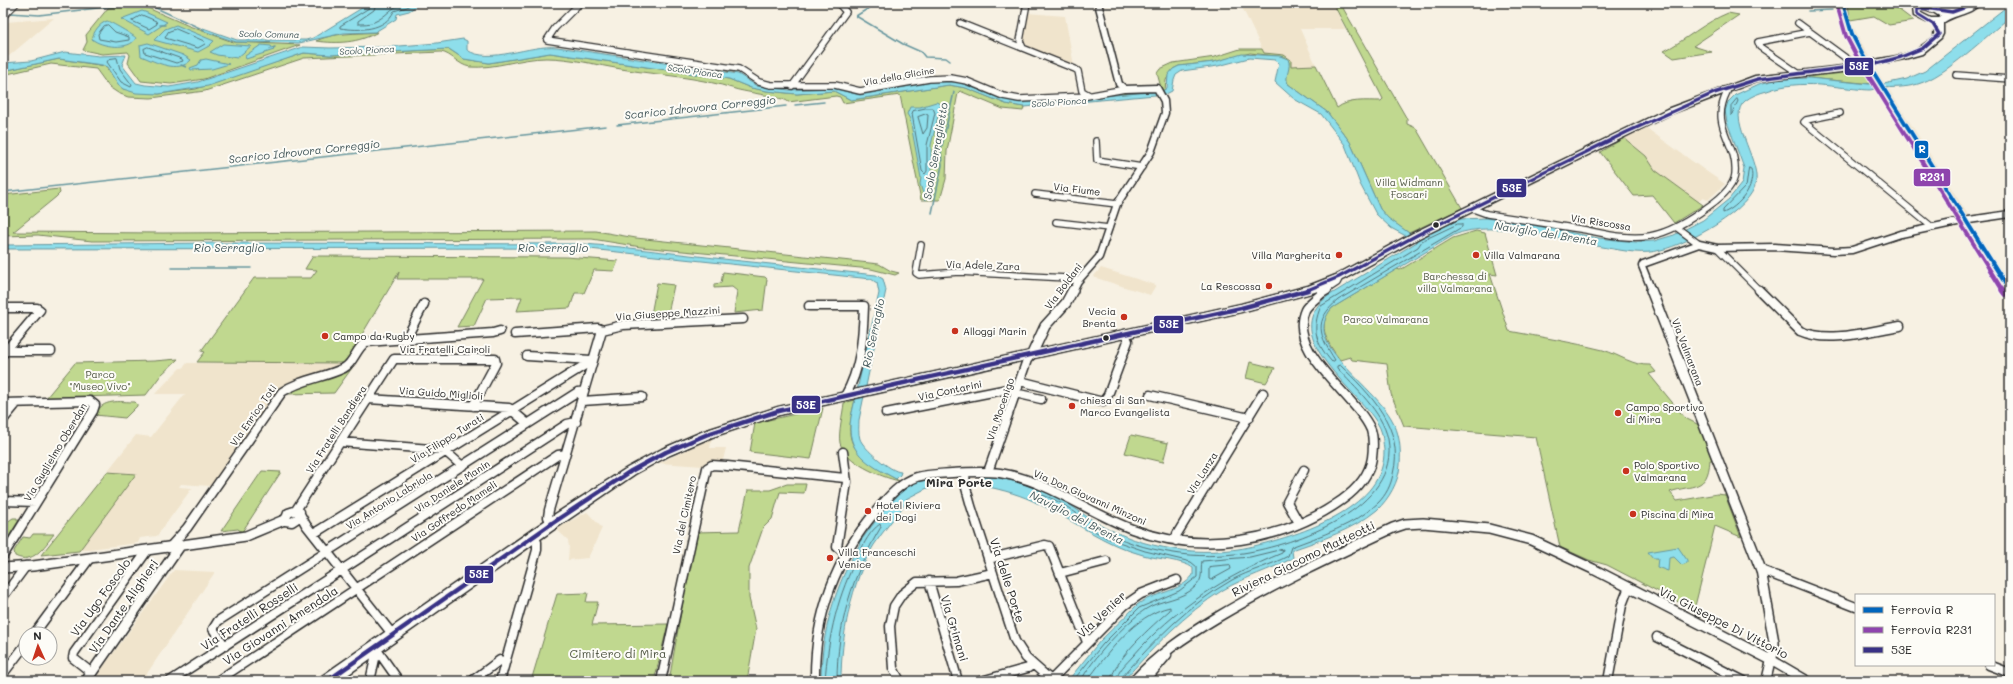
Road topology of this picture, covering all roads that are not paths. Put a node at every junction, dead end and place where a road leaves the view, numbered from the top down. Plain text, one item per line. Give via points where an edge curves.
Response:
1 (14, 3) edge
2 (580, 3) edge
3 (838, 3) edge
4 (1026, 3) edge
5 (1098, 3) edge
6 (1976, 4) edge
7 (1919, 5) edge
8 (1934, 10) junction
9 (3, 15) edge
10 (1941, 22) junction
11 (960, 23) dead end
12 (1798, 23) dead end
13 (1810, 32) junction
14 (1023, 48) junction
15 (1858, 66) junction
16 (1798, 73) junction
17 (1956, 75) dead end
18 (2010, 79) edge
19 (792, 86) junction
20 (1125, 89) junction
21 (1724, 90) junction
22 (1092, 95) junction
23 (1840, 113) dead end
24 (1096, 141) dead end
25 (1142, 167) junction
26 (1035, 194) dead end
27 (1117, 204) junction
28 (1473, 209) junction
29 (2010, 214) edge
30 (1056, 222) dead end
31 (1932, 227) junction
32 (1108, 228) junction
33 (1677, 228) junction
34 (1696, 242) junction
35 (921, 245) dead end
36 (1717, 248) junction
37 (1078, 281) junction
38 (1317, 291) junction
39 (424, 304) dead end
40 (809, 306) dead end
41 (3, 308) edge
42 (743, 319) dead end
43 (1900, 326) dead end
44 (602, 330) junction
45 (500, 331) dead end
46 (515, 334) dead end
47 (1125, 334) junction
48 (406, 339) junction
49 (51, 351) dead end
50 (4, 353) edge
51 (1032, 354) junction
52 (527, 356) dead end
53 (394, 359) joint
54 (593, 360) junction
55 (1019, 384) junction
56 (584, 390) junction
57 (1263, 392) dead end
58 (848, 395) junction
59 (1150, 395) dead end
60 (642, 397) dead end
61 (368, 399) junction
62 (1041, 399) dead end
63 (582, 401) junction
64 (3, 403) edge
65 (17, 403) junction
66 (473, 406) junction
67 (512, 409) junction
68 (886, 414) dead end
69 (1249, 418) junction
70 (3, 420) edge
71 (576, 422) junction
72 (528, 424) junction
73 (340, 442) junction
74 (446, 450) junction
75 (843, 452) dead end
76 (565, 454) junction
77 (462, 466) junction
78 (1304, 470) dead end
79 (988, 472) junction
80 (965, 473) junction
81 (845, 478) junction
82 (3, 501) edge
83 (36, 502) junction
84 (298, 512) junction
85 (284, 520) joint
86 (1299, 523) junction
87 (551, 524) junction
88 (1403, 524) joint
89 (187, 528) junction
90 (313, 534) junction
91 (534, 537) junction
92 (1176, 540) junction
93 (180, 546) junction
94 (169, 548) junction
95 (147, 551) junction
96 (327, 551) junction
97 (846, 551) junction
98 (3, 556) edge
99 (90, 558) junction
100 (988, 558) junction
101 (1106, 561) dead end
102 (26, 566) junction
103 (3, 568) edge
104 (341, 570) junction
105 (1761, 570) junction
106 (993, 573) junction
107 (1060, 573) junction
108 (1177, 580) dead end
109 (929, 581) junction
110 (1629, 587) junction
111 (356, 590) junction
112 (3, 597) edge
113 (1855, 607) edge
114 (40, 626) edge
115 (1196, 630) junction
116 (393, 635) junction
117 (1657, 637) dead end
118 (1087, 642) junction
119 (225, 646) junction
120 (376, 649) junction
121 (18, 655) edge
122 (1771, 660) junction
123 (1995, 662) edge
124 (505, 663) junction
125 (1032, 665) junction
126 (1992, 666) edge
127 (2010, 668) edge
128 (4, 673) edge
129 (2010, 673) edge
130 (89, 677) edge
131 (170, 681) edge
132 (217, 681) edge
133 (326, 681) edge
134 (370, 681) edge
135 (399, 681) edge
136 (472, 681) edge
137 (500, 681) edge
138 (661, 681) edge
139 (815, 681) edge
140 (900, 681) edge
141 (958, 681) edge
142 (981, 681) edge
143 (1052, 681) edge
144 (1134, 681) edge
145 (1145, 681) edge
146 (1608, 681) edge
147 (1744, 681) edge
148 (1766, 681) edge
149 (1807, 681) edge

1 - 9 main road
2 - 19 street, Via della Glicine via 555,28 547,40 739,69 762,83
3 - 19 street via 846,12
4 - 14 street via 1020,38
5 - 20 street via 1119,84
6 - 8 main road via 1956,11
6 - 10 main road via 1967,11
7 - 8 main road
7 - 10 main road via 1917,14
8 - 10 main road
10 - 15 main road via 1937,38 1915,53
11 - 14 street
12 - 13 street
13 - 15 street
13 - 16 street via 1758,42 1760,47
14 - 22 street via 1078,71 1082,91
15 - 16 main road
16 - 21 main road via 1755,79
17 - 18 street
19 - 22 street, Via della Glicine via 835,85 863,92 946,78 970,82 1022,100
20 - 22 street, Via della Glicine via 1116,93
20 - 25 street, Via Boldani via 1151,87 1160,92 1165,106 1165,117
21 - 28 main road via 1633,128
21 - 33 street, Via Riscossa via 1727,92 1719,106 1719,113 1732,154 1735,176 1721,196
23 - 31 street via 1804,122
24 - 25 street via 1097,160
25 - 27 street, Via Boldani
26 - 27 street, Via Fiume
27 - 32 street, Via Boldani
28 - 33 street, Via Riscossa via 1487,214 1627,237 1648,236
28 - 38 main road via 1413,237
29 - 31 street
30 - 32 street
31 - 36 street via 1846,251 1775,247
32 - 37 street, Via Boldani via 1099,257
33 - 34 street
34 - 36 street
34 - 105 street, Via Valmarana via 1646,262 1642,266
35 - 37 street, Via Adele Zara via 916,273 919,275 969,272 1067,278
36 - 43 street via 1808,336 1846,334
37 - 51 street, Via Boldani via 1066,303 1045,326
38 - 47 main road
38 - 86 street, Via Don Giovanni Minzoni via 1302,317 1302,337 1314,358 1367,423 1373,448 1369,469 1359,486 1330,508
39 - 48 street
40 - 58 street via 864,306 863,336
41 - 50 street via 40,310
42 - 44 street, Via Giuseppe Mazzini via 623,325
44 - 46 street, Via Giuseppe Mazzini via 598,328
44 - 54 street
45 - 48 street, Via Enrico Toti
47 - 51 main road
47 - 55 street via 1128,344 1108,396 1103,402
48 - 89 street, Via Enrico Toti via 366,342 348,366 291,386 282,392
49 - 50 street
51 - 55 street, Via Mocenigo via 1027,360
51 - 58 main road
52 - 54 street
53 - 61 street, Via Fratelli Bandiera
53 - 66 street, Via Fratelli Cairoli via 496,360
54 - 56 street
54 - 67 street, Via Filippo Turati
55 - 62 street
55 - 68 street, Via Contarini
55 - 79 street, Via Mocenigo
56 - 63 street
56 - 72 street, Via Antonio Labriola
57 - 69 street, Via Lanza
58 - 87 main road via 760,416 689,442 631,471
59 - 69 street
60 - 63 street
61 - 66 street, Via Guido Miglioli
61 - 73 street, Via Fratelli Bandiera
63 - 71 street
64 - 65 street
65 - 70 street
65 - 83 street, Via Guglielmo Oberdan via 90,401 95,405
66 - 67 street, Via Guido Miglioli
67 - 72 street
67 - 74 street, Via Filippo Turati
69 - 92 street, Via Lanza via 1177,534
71 - 76 street
71 - 104 street, Via Daniele Manin via 567,424
72 - 77 street, Via Antonio Labriola
73 - 74 street
73 - 84 street, Via Fratelli Bandiera
74 - 77 street
74 - 90 street, Via Filippo Turati
75 - 81 street
76 - 87 street via 549,510
76 - 111 street, Via Goffredo Mameli via 558,455
77 - 96 street, Via Antonio Labriola
78 - 86 street via 1287,500
79 - 80 street, Via Don Giovanni Minzoni
79 - 92 street, Via Don Giovanni Minzoni via 1001,473 1042,486 1071,498 1122,526
80 - 97 street, Via Don Giovanni Minzoni via 920,476 909,480 870,518
80 - 100 street, Via delle Porte via 967,492
81 - 97 street via 847,482 837,547
81 - 138 street, Via del Cimitero via 727,466 712,465 707,468
82 - 83 street
83 - 98 street, Via Guglielmo Oberdan
84 - 85 street, Via Fratelli Bandiera via 288,513
84 - 90 street
85 - 93 street via 246,536
86 - 92 street, Via Don Giovanni Minzoni via 1237,542 1206,543
87 - 91 main road
88 - 110 street, Via Giuseppe Di Vittorio via 1423,523 1489,529 1523,537 1562,553
88 - 115 street, Riviera Giacomo Matteotti via 1261,591
89 - 93 street, Via Enrico Toti
89 - 94 street, Via Enrico Toti
90 - 96 street
91 - 116 main road
91 - 124 street via 537,550
93 - 94 street
93 - 130 street, Via Dante Alighieri
94 - 95 street
95 - 99 street
95 - 130 street, Via Ugo Foscolo via 74,653 73,658
96 - 104 street
96 - 119 street, Via Antonio Labriola via 218,621 213,630
97 - 139 street, Via Don Giovanni Minzoni via 824,608 818,638
99 - 102 street
99 - 114 street
100 - 106 street, Via delle Porte
100 - 107 street via 1047,545
101 - 107 street
102 - 103 street
102 - 112 street
104 - 111 street
104 - 119 street, Via Fratelli Rosselli
105 - 113 street
105 - 122 street, Via Valmarana via 1774,642
106 - 109 street via 961,580
106 - 125 street, Via delle Porte via 1015,641
107 - 118 street
108 - 118 street, Via Venier via 1134,598
109 - 140 street via 917,582 907,588 892,612 890,626 893,668
109 - 141 street, Via Grimani
110 - 122 street, Via Giuseppe Di Vittorio
110 - 146 street via 1622,605
111 - 116 street
111 - 132 street, Via Giovanni Amendola
115 - 144 street, Riviera Giacomo Matteotti via 1147,665
115 - 145 street, Riviera Giacomo Matteotti via 1168,653
116 - 120 main road
117 - 147 street
118 - 143 street, Via Venier
119 - 131 street, Via Fratelli Rosselli
120 - 133 main road
120 - 134 street
120 - 135 street
121 - 128 street
122 - 148 street
122 - 149 street, Via Giuseppe Di Vittorio
123 - 127 street
124 - 136 street via 500,660
124 - 137 street
125 - 142 street
125 - 143 street, Via delle Porte
126 - 129 street

